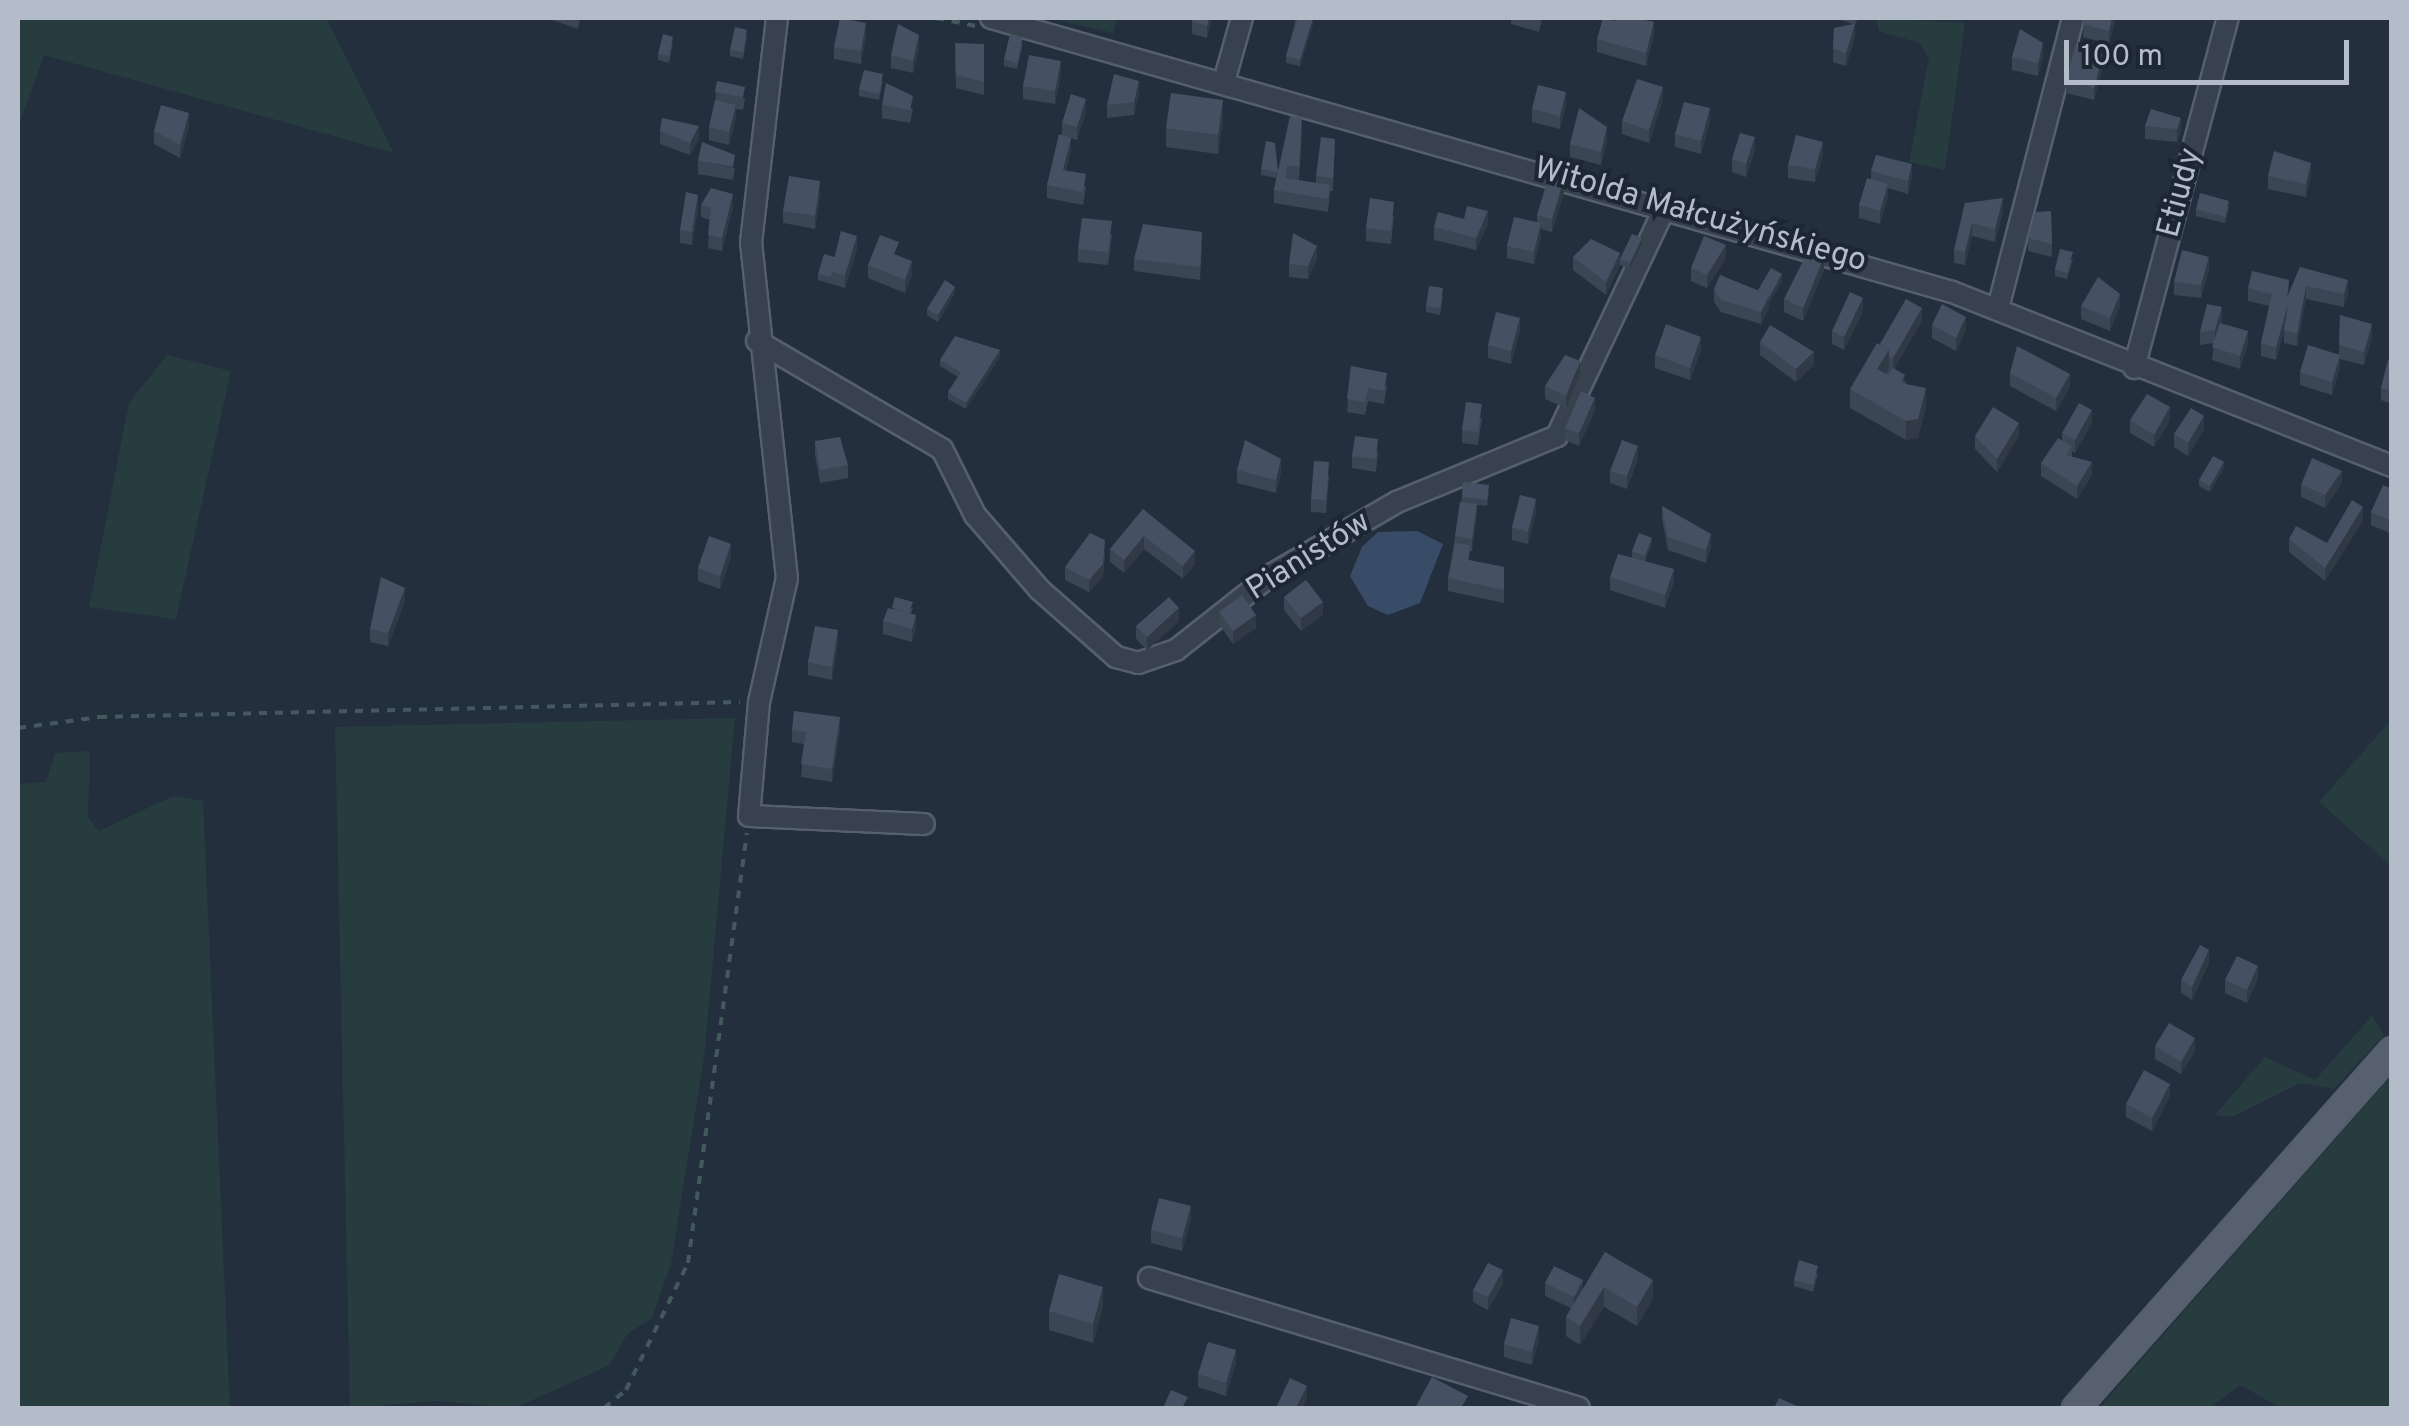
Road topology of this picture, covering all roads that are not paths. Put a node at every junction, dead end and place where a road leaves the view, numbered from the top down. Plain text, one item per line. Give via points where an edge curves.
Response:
1 (777, 18) edge
2 (991, 18) edge
3 (1242, 18) edge
4 (2074, 18) edge
5 (2228, 18) edge
6 (1225, 78) junction
7 (1666, 205) junction
8 (1998, 308) junction
9 (757, 341) junction
10 (2134, 368) junction
11 (2392, 466) edge
12 (924, 824) dead end
13 (2392, 1050) edge
14 (1150, 1278) dead end
15 (1580, 1408) edge
16 (2075, 1408) edge

1 - 9 street via 751,242
2 - 6 street, Witolda Małcużyńskiego
3 - 6 street
4 - 8 street
5 - 10 street, Etiudy
6 - 7 street, Witolda Małcużyńskiego
7 - 8 street, Witolda Małcużyńskiego
7 - 9 street, Pianistów via 1557,436 1397,502 1270,575 1176,650 1138,663 1116,656 1040,590 975,516 942,450
8 - 10 street, Witolda Małcużyńskiego
9 - 12 street via 787,532 778,642 759,702 749,816
10 - 11 street, Witolda Małcużyńskiego
13 - 16 main road
14 - 15 street

